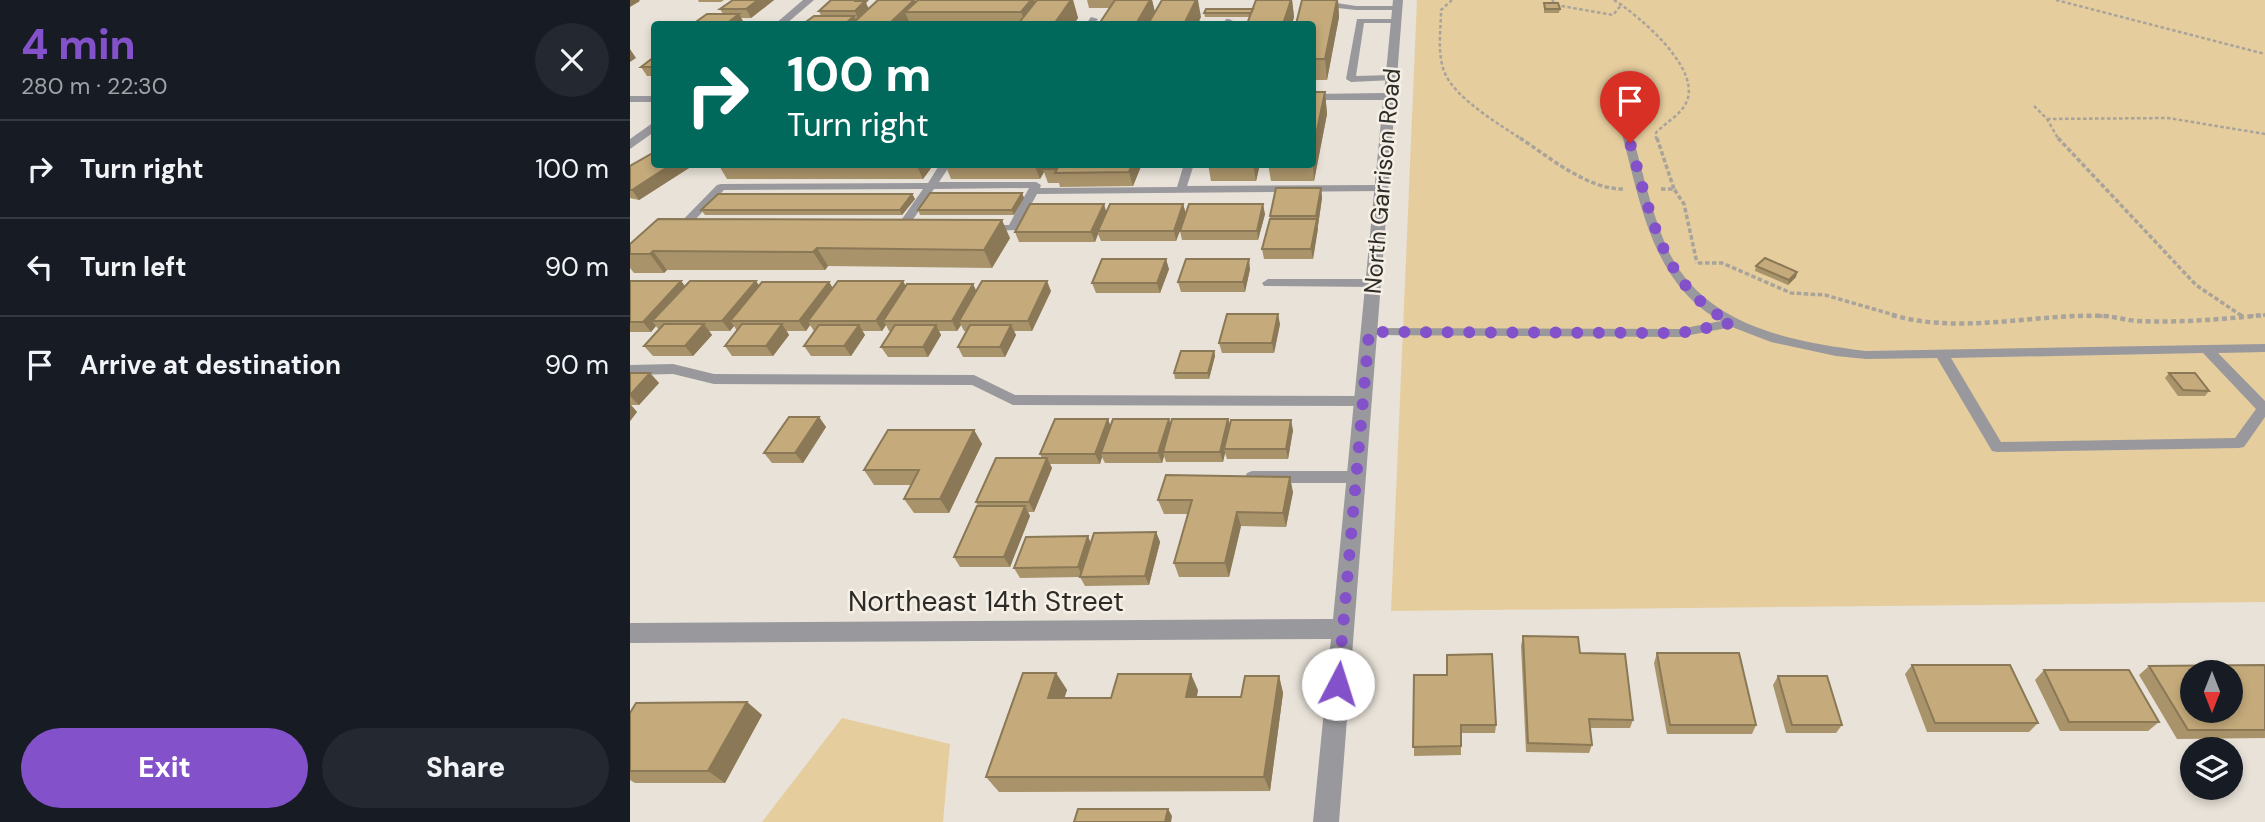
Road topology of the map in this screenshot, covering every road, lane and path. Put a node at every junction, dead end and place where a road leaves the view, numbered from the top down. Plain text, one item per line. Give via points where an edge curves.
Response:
1 (809, 0) edge
2 (1321, 0) edge
3 (1452, 0) edge
4 (1552, 0) edge
5 (1614, 0) edge
6 (2056, 0) edge
7 (1344, 3) edge
8 (1623, 3) edge
9 (1398, 4) edge
10 (784, 21) edge
11 (1396, 21) junction
12 (2265, 54) edge
13 (1391, 78) junction
14 (1390, 96) junction
15 (1316, 97) edge
16 (630, 99) edge
17 (651, 99) edge
18 (2034, 106) dead end
19 (2047, 119) junction
20 (1623, 120) dead end
21 (651, 128) edge
22 (2265, 134) edge
23 (630, 145) edge
24 (943, 168) edge
25 (1188, 168) edge
26 (931, 186) junction
27 (1381, 188) junction
28 (1644, 189) junction
29 (1674, 189) junction
30 (1181, 190) junction
31 (1033, 191) junction
32 (971, 228) edge
33 (887, 229) edge
34 (901, 229) junction
35 (915, 229) edge
36 (692, 230) edge
37 (1698, 263) junction
38 (1673, 269) junction
39 (1268, 283) dead end
40 (1373, 283) junction
41 (2265, 315) edge
42 (2244, 317) junction
43 (1732, 323) junction
44 (1369, 332) junction
45 (2265, 348) edge
46 (2206, 349) junction
47 (1941, 353) junction
48 (630, 370) edge
49 (1363, 401) junction
50 (1234, 477) edge
51 (1356, 477) junction
52 (1342, 629) junction
53 (630, 633) edge
54 (1326, 822) edge

1 - 10 street
2 - 7 lane via 1323,4
3 - 28 path via 1441,10 1442,65 1464,97 1522,138 1610,189
4 - 8 path via 1556,5 1614,15
5 - 8 path
6 - 12 path
7 - 9 lane
8 - 29 path via 1653,30 1685,72 1690,87 1683,110 1656,134
9 - 11 street, North Garrison Road
11 - 13 street, North Garrison Road
11 - 13 lane via 1360,21 1351,79
13 - 14 street, North Garrison Road
14 - 15 street
14 - 27 street, North Garrison Road
16 - 17 street
18 - 19 path
19 - 22 path via 2168,118
19 - 42 path via 2060,141 2196,285
20 - 28 lane
21 - 23 street
24 - 26 lane
25 - 30 lane
26 - 31 lane via 1036,185
26 - 34 lane
26 - 36 lane via 721,187 678,230
27 - 30 lane
27 - 40 street, North Garrison Road
28 - 29 path
28 - 38 lane via 1662,249
29 - 37 path via 1684,204
30 - 31 lane
31 - 32 lane via 1013,228
33 - 34 lane
34 - 35 lane
37 - 38 path
37 - 42 path via 1722,263 1791,293 1825,295 1914,321 2106,316 2190,322
38 - 43 lane via 1698,299
39 - 40 lane
40 - 44 street, North Garrison Road
41 - 42 path
43 - 44 lane via 1680,333
43 - 47 lane via 1761,337 1821,350 1866,355
44 - 49 street, North Garrison Road
45 - 46 lane
46 - 47 lane
46 - 47 lane via 2263,408 2239,443 1997,447
48 - 49 lane via 673,369 713,379 974,380 1013,400
49 - 51 street, North Garrison Road
50 - 51 lane
51 - 52 street, North Garrison Road
52 - 53 street, Northeast 14th Street
52 - 54 street, North Garrison Road

